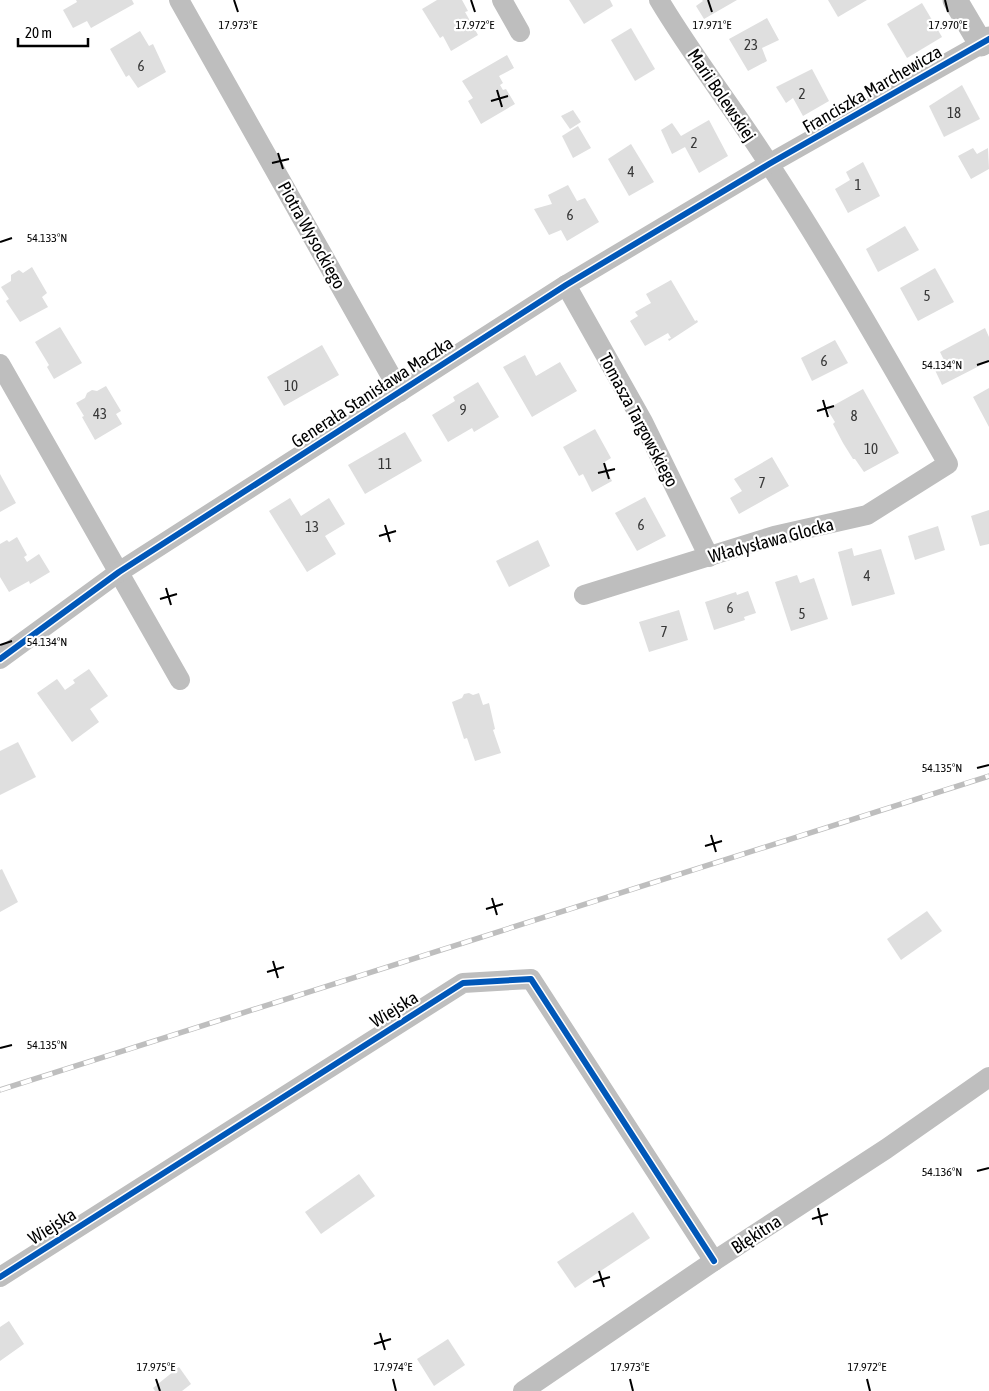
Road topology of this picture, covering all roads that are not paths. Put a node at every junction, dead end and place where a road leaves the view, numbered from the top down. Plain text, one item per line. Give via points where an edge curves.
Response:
1 (179, 0) edge
2 (502, 0) edge
3 (659, 0) edge
4 (955, 0) edge
5 (520, 32) dead end
6 (985, 42) edge
7 (769, 164) junction
8 (566, 285) junction
9 (0, 364) edge
10 (400, 392) junction
11 (948, 464) joint
12 (709, 557) junction
13 (118, 572) junction
14 (584, 595) dead end
15 (0, 659) edge
16 (180, 680) dead end
17 (989, 1077) edge
18 (714, 1261) junction
19 (0, 1277) edge
20 (523, 1391) edge

1 - 10 street, Piotra Wysockiego
2 - 5 street
3 - 7 street, Marii Bolewskiej
4 - 6 street, Franciszka Marchewicza
6 - 7 street, Franciszka Marchewicza
7 - 8 street, Generała Stanisława Maczka
7 - 11 street, Marii Bolewskiej via 858,308
8 - 10 street, Generała Stanisława Maczka
8 - 12 street, Tomasza Targowskiego via 643,422
9 - 13 street
10 - 13 street, Generała Stanisława Maczka
11 - 12 street, Władysława Glocka via 867,515 774,536
12 - 14 street, Władysława Glocka
13 - 15 street, Generała Stanisława Maczka
13 - 16 street
17 - 18 street, Błękitna via 886,1149
18 - 19 street, Wiejska via 531,980 463,983
18 - 20 street, Błękitna

